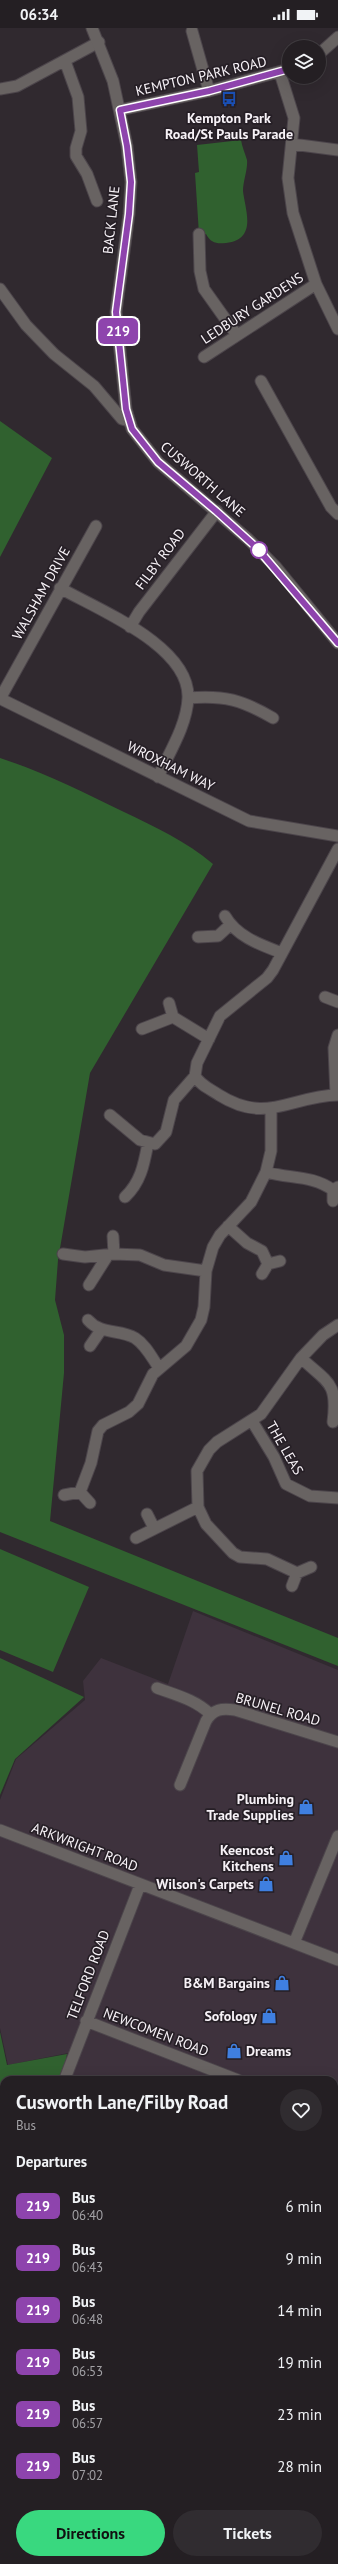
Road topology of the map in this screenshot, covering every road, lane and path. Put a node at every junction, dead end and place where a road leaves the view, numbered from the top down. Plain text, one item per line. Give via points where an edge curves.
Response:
1 (92, 28) edge
2 (331, 28) edge
3 (192, 30) dead end
4 (338, 36) edge
5 (99, 42) junction
6 (326, 47) edge
7 (65, 61) junction
8 (282, 72) edge
9 (287, 84) edge
10 (0, 89) edge
11 (209, 91) junction
12 (120, 110) junction
13 (292, 144) junction
14 (338, 150) edge
15 (98, 201) dead end
16 (199, 234) dead end
17 (316, 284) junction
18 (0, 289) edge
19 (338, 329) edge
20 (236, 334) junction
21 (204, 357) dead end
22 (261, 381) dead end
23 (129, 421) junction
24 (216, 511) junction
25 (338, 514) edge
26 (96, 526) dead end
27 (60, 588) junction
28 (130, 627) junction
29 (338, 643) edge
30 (2, 695) joint
31 (188, 698) junction
32 (275, 719) dead end
33 (158, 777) junction
34 (338, 836) edge
35 (338, 849) edge
36 (198, 937) dead end
37 (282, 953) junction
38 (325, 997) dead end
39 (338, 1002) edge
40 (169, 1003) dead end
41 (173, 1017) junction
42 (142, 1029) dead end
43 (338, 1035) edge
44 (208, 1039) junction
45 (195, 1076) junction
46 (337, 1095) edge
47 (271, 1109) junction
48 (110, 1114) dead end
49 (148, 1143) junction
50 (266, 1172) junction
51 (335, 1193) edge
52 (126, 1197) dead end
53 (228, 1226) junction
54 (113, 1236) dead end
55 (63, 1254) dead end
56 (111, 1255) junction
57 (280, 1261) dead end
58 (268, 1264) junction
59 (206, 1271) junction
60 (262, 1274) dead end
61 (89, 1285) dead end
62 (88, 1320) dead end
63 (338, 1324) edge
64 (101, 1330) junction
65 (90, 1346) dead end
66 (301, 1358) junction
67 (160, 1368) junction
68 (337, 1406) edge
69 (252, 1421) junction
70 (333, 1422) dead end
71 (80, 1492) junction
72 (64, 1495) dead end
73 (338, 1498) edge
74 (90, 1503) dead end
75 (198, 1507) junction
76 (147, 1514) dead end
77 (154, 1528) junction
78 (136, 1538) dead end
79 (311, 1567) dead end
80 (298, 1573) junction
81 (292, 1586) dead end
82 (157, 1688) dead end
83 (210, 1714) junction
84 (338, 1742) edge
85 (180, 1785) dead end
86 (0, 1830) edge
87 (338, 1836) edge
88 (140, 1885) junction
89 (294, 1943) junction
90 (338, 1960) edge
91 (86, 2021) junction
92 (66, 2076) dead end
93 (228, 2076) edge

1 - 5 street, BACK LANE
2 - 4 street
3 - 11 street
4 - 6 street
5 - 7 street
5 - 12 street, BACK LANE
7 - 10 street via 17,86
7 - 15 street via 78,97 81,131 76,156
8 - 11 street, KEMPTON PARK ROAD
9 - 13 street via 294,118
11 - 12 street, KEMPTON PARK ROAD
12 - 23 street, BACK LANE via 131,182 116,312
13 - 14 street
13 - 17 street via 288,178 290,194 298,234
16 - 20 street via 200,270 204,289
17 - 19 street
17 - 20 street, LEDBURY GARDENS
18 - 23 street, CUSWORTH LANE via 26,325 54,354 94,386 122,419
20 - 21 street, LEDBURY GARDENS
22 - 25 street via 331,507
23 - 24 street, CUSWORTH LANE via 137,438 158,462
24 - 28 street, FILBY ROAD
24 - 29 street, CUSWORTH LANE via 276,568
26 - 27 street, WALSHAM DRIVE
27 - 28 street
27 - 30 street, WALSHAM DRIVE
28 - 31 street via 160,646 174,660 183,674
30 - 33 street, WROXHAM WAY via 3,700
31 - 32 street via 213,696 232,699 248,704
31 - 33 street via 184,719
33 - 34 street, WROXHAM WAY via 249,821
35 - 37 street
36 - 37 street via 218,936 228,920 248,938
37 - 44 street via 267,978 220,1016
38 - 39 street
40 - 41 street
41 - 42 street
41 - 44 street
43 - 46 street via 334,1048
44 - 45 street via 197,1063
45 - 47 street via 199,1082 231,1102 251,1108
45 - 49 street via 174,1100 163,1138 158,1143
46 - 47 street via 319,1095
47 - 50 street via 271,1151
48 - 49 street via 133,1135
49 - 52 street via 136,1187
50 - 51 street via 287,1178 316,1180
50 - 53 street via 251,1202
53 - 58 street via 247,1243 262,1251
53 - 59 street via 213,1247
54 - 56 street
55 - 56 street via 85,1257
56 - 59 street via 140,1255 164,1265
56 - 61 street
57 - 58 street
58 - 60 street
59 - 67 street via 201,1320 186,1346
62 - 64 street
63 - 66 street via 323,1335
64 - 65 street
64 - 67 street via 134,1338 142,1344
66 - 68 street via 332,1386
66 - 69 street via 268,1406
67 - 71 street via 138,1404 129,1412 103,1425 98,1431 91,1463
68 - 70 street
69 - 73 street, THE LEAS via 274,1457 286,1484 310,1496
69 - 75 street via 217,1442 202,1461 197,1471
71 - 72 street
71 - 74 street
75 - 77 street
75 - 80 street via 206,1524 233,1553 240,1557 267,1559
76 - 77 street
77 - 78 street
79 - 80 street
80 - 81 street
82 - 83 street via 190,1700
83 - 84 street, BRUNEL ROAD via 224,1709 235,1710
83 - 85 street
86 - 88 street, ARKWRIGHT ROAD
87 - 89 street
88 - 89 street, ARKWRIGHT ROAD
88 - 91 street, TELFORD ROAD
89 - 90 street, ARKWRIGHT ROAD
91 - 92 street, TELFORD ROAD
91 - 93 street, NEWCOMEN ROAD

